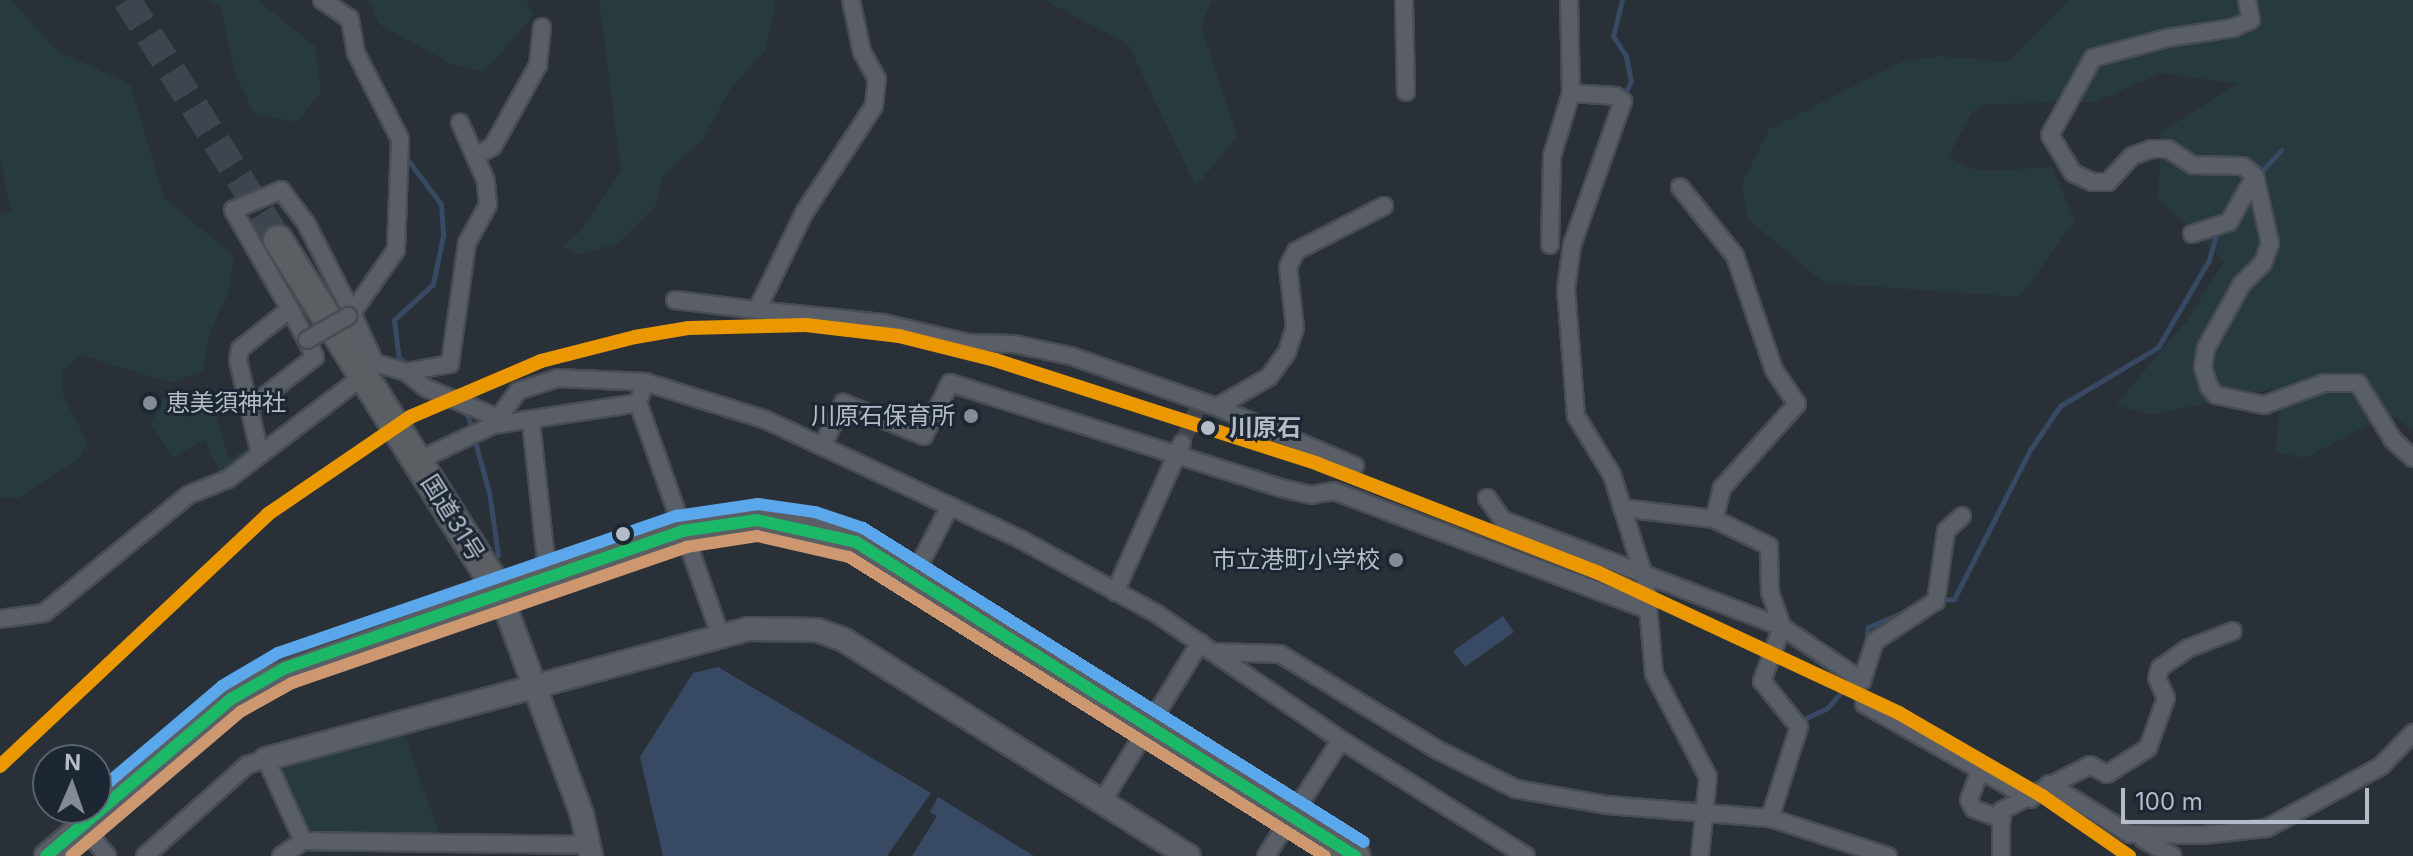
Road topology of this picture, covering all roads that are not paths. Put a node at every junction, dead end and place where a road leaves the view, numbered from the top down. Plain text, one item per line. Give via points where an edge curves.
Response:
1 (322, 0) edge
2 (851, 0) edge
3 (1404, 0) edge
4 (1569, 0) edge
5 (2247, 0) edge
6 (542, 27) dead end
7 (1406, 92) dead end
8 (1571, 93) junction
9 (460, 123) dead end
10 (476, 156) junction
11 (2255, 176) junction
12 (1680, 187) dead end
13 (1384, 206) dead end
14 (2192, 234) dead end
15 (278, 240) tunnel mouth
16 (1550, 245) dead end
17 (675, 300) dead end
18 (290, 309) junction
19 (757, 310) junction
20 (350, 314) junction
21 (307, 340) junction
22 (411, 370) junction
23 (363, 376) junction
24 (645, 382) junction
25 (638, 403) junction
26 (1217, 407) junction
27 (249, 408) junction
28 (531, 422) junction
29 (484, 426) junction
30 (823, 445) junction
31 (1180, 449) junction
32 (260, 454) junction
33 (2413, 458) edge
34 (417, 461) junction
35 (1355, 466) dead end
36 (1487, 498) dead end
37 (950, 506) junction
38 (1622, 508) junction
39 (1962, 516) dead end
40 (1714, 519) junction
41 (682, 531) junction
42 (1641, 571) junction
43 (913, 577) junction
44 (548, 578) junction
45 (1115, 592) junction
46 (500, 593) junction
47 (1647, 609) junction
48 (0, 619) edge
49 (1782, 627) junction
50 (2233, 631) dead end
51 (721, 637) junction
52 (1200, 643) junction
53 (1216, 652) junction
54 (537, 686) junction
55 (1864, 704) dead end
56 (1146, 725) junction
57 (2413, 733) edge
58 (1341, 740) junction
59 (266, 759) junction
60 (1980, 770) junction
61 (2049, 784) junction
62 (2031, 799) junction
63 (1103, 800) junction
64 (1706, 812) junction
65 (1288, 816) junction
66 (1770, 818) junction
67 (2002, 819) junction
68 (82, 825) junction
69 (2130, 834) junction
70 (303, 841) junction
71 (590, 850) edge
72 (46, 856) edge
73 (107, 856) edge
74 (145, 856) edge
75 (281, 856) edge
76 (1189, 856) edge
77 (1266, 856) edge
78 (1355, 856) edge
79 (1526, 856) edge
80 (1700, 856) edge
81 (1888, 856) edge
82 (2001, 856) edge
83 (2173, 856) edge

1 - 20 street via 350,19 356,53 399,150 396,250
2 - 19 street via 862,52 877,79 874,106 804,213
3 - 7 street
4 - 8 street
5 - 11 street via 2251,20 2233,28 2167,38 2093,58 2050,135 2073,173 2092,182 2108,182 2132,156 2151,149 2168,149 2193,165 2243,166
6 - 10 street via 538,65 493,146
8 - 16 street via 1552,156
8 - 38 street via 1623,101 1572,245 1566,289 1576,416 1612,475
9 - 10 street
10 - 22 street via 488,205 467,243 450,364
11 - 14 street via 2229,222
11 - 33 street via 2270,243 2263,263 2242,284 2206,348 2203,367 2209,387 2216,395 2264,405 2324,383 2358,383 2393,440
12 - 40 street via 1735,256 1774,370 1797,404 1722,488
13 - 26 street via 1296,251 1288,267 1295,328 1287,352 1269,377
15 - 23 highway, 国道31号
17 - 19 street
18 - 20 street via 233,210 274,189 281,190 306,223
18 - 21 street
18 - 27 street via 240,349
19 - 26 street via 883,323 978,344 1014,344 1071,356
20 - 21 street, bridge
20 - 22 street via 375,363
21 - 27 street via 315,357
22 - 29 street via 426,388
23 - 32 street
23 - 34 highway, 国道31号
24 - 25 street
24 - 29 street via 558,378 518,391
24 - 30 street via 766,420
25 - 28 street
25 - 41 street
26 - 35 street
27 - 32 street
28 - 29 street
28 - 44 street
29 - 34 street
30 - 31 street via 843,403 924,436 950,383
30 - 37 street
31 - 45 street
31 - 47 street via 1311,495 1334,491
32 - 48 street via 228,479 188,495 44,613
34 - 46 highway, 国道31号
36 - 42 street via 1503,520
37 - 43 street
37 - 45 street
38 - 40 street
38 - 42 street
39 - 49 street via 1946,531 1936,601 1875,641 1862,681
40 - 49 street via 1769,546 1770,592
41 - 43 highway via 779,522 856,542
41 - 44 highway
41 - 51 street
42 - 47 street
42 - 49 street
43 - 56 highway
44 - 46 highway
45 - 52 street
46 - 54 street
46 - 68 street via 260,681 231,699
47 - 64 street via 1654,674 1704,763
49 - 66 street via 1762,681 1799,727
50 - 61 street via 2189,648 2160,668 2157,678 2166,698 2148,748 2107,774 2090,765
51 - 54 street
51 - 63 street via 777,626 817,630 844,640
52 - 53 street
52 - 56 street
53 - 58 street
53 - 64 street via 1280,654 1436,749 1516,789 1607,805
54 - 59 street
54 - 71 street
55 - 60 street
56 - 63 street
56 - 65 highway
57 - 69 street via 2381,766 2267,828 2203,835
58 - 65 street
58 - 79 street
59 - 70 street
59 - 74 street via 247,765
60 - 62 street
60 - 67 street via 1969,800 1974,809
61 - 62 street
61 - 69 street
62 - 67 street via 2001,811
63 - 76 street
64 - 66 street
64 - 80 street
65 - 77 street
65 - 78 highway
66 - 81 street
67 - 82 street
68 - 72 street
68 - 73 street
69 - 83 street
70 - 71 street
70 - 75 street

